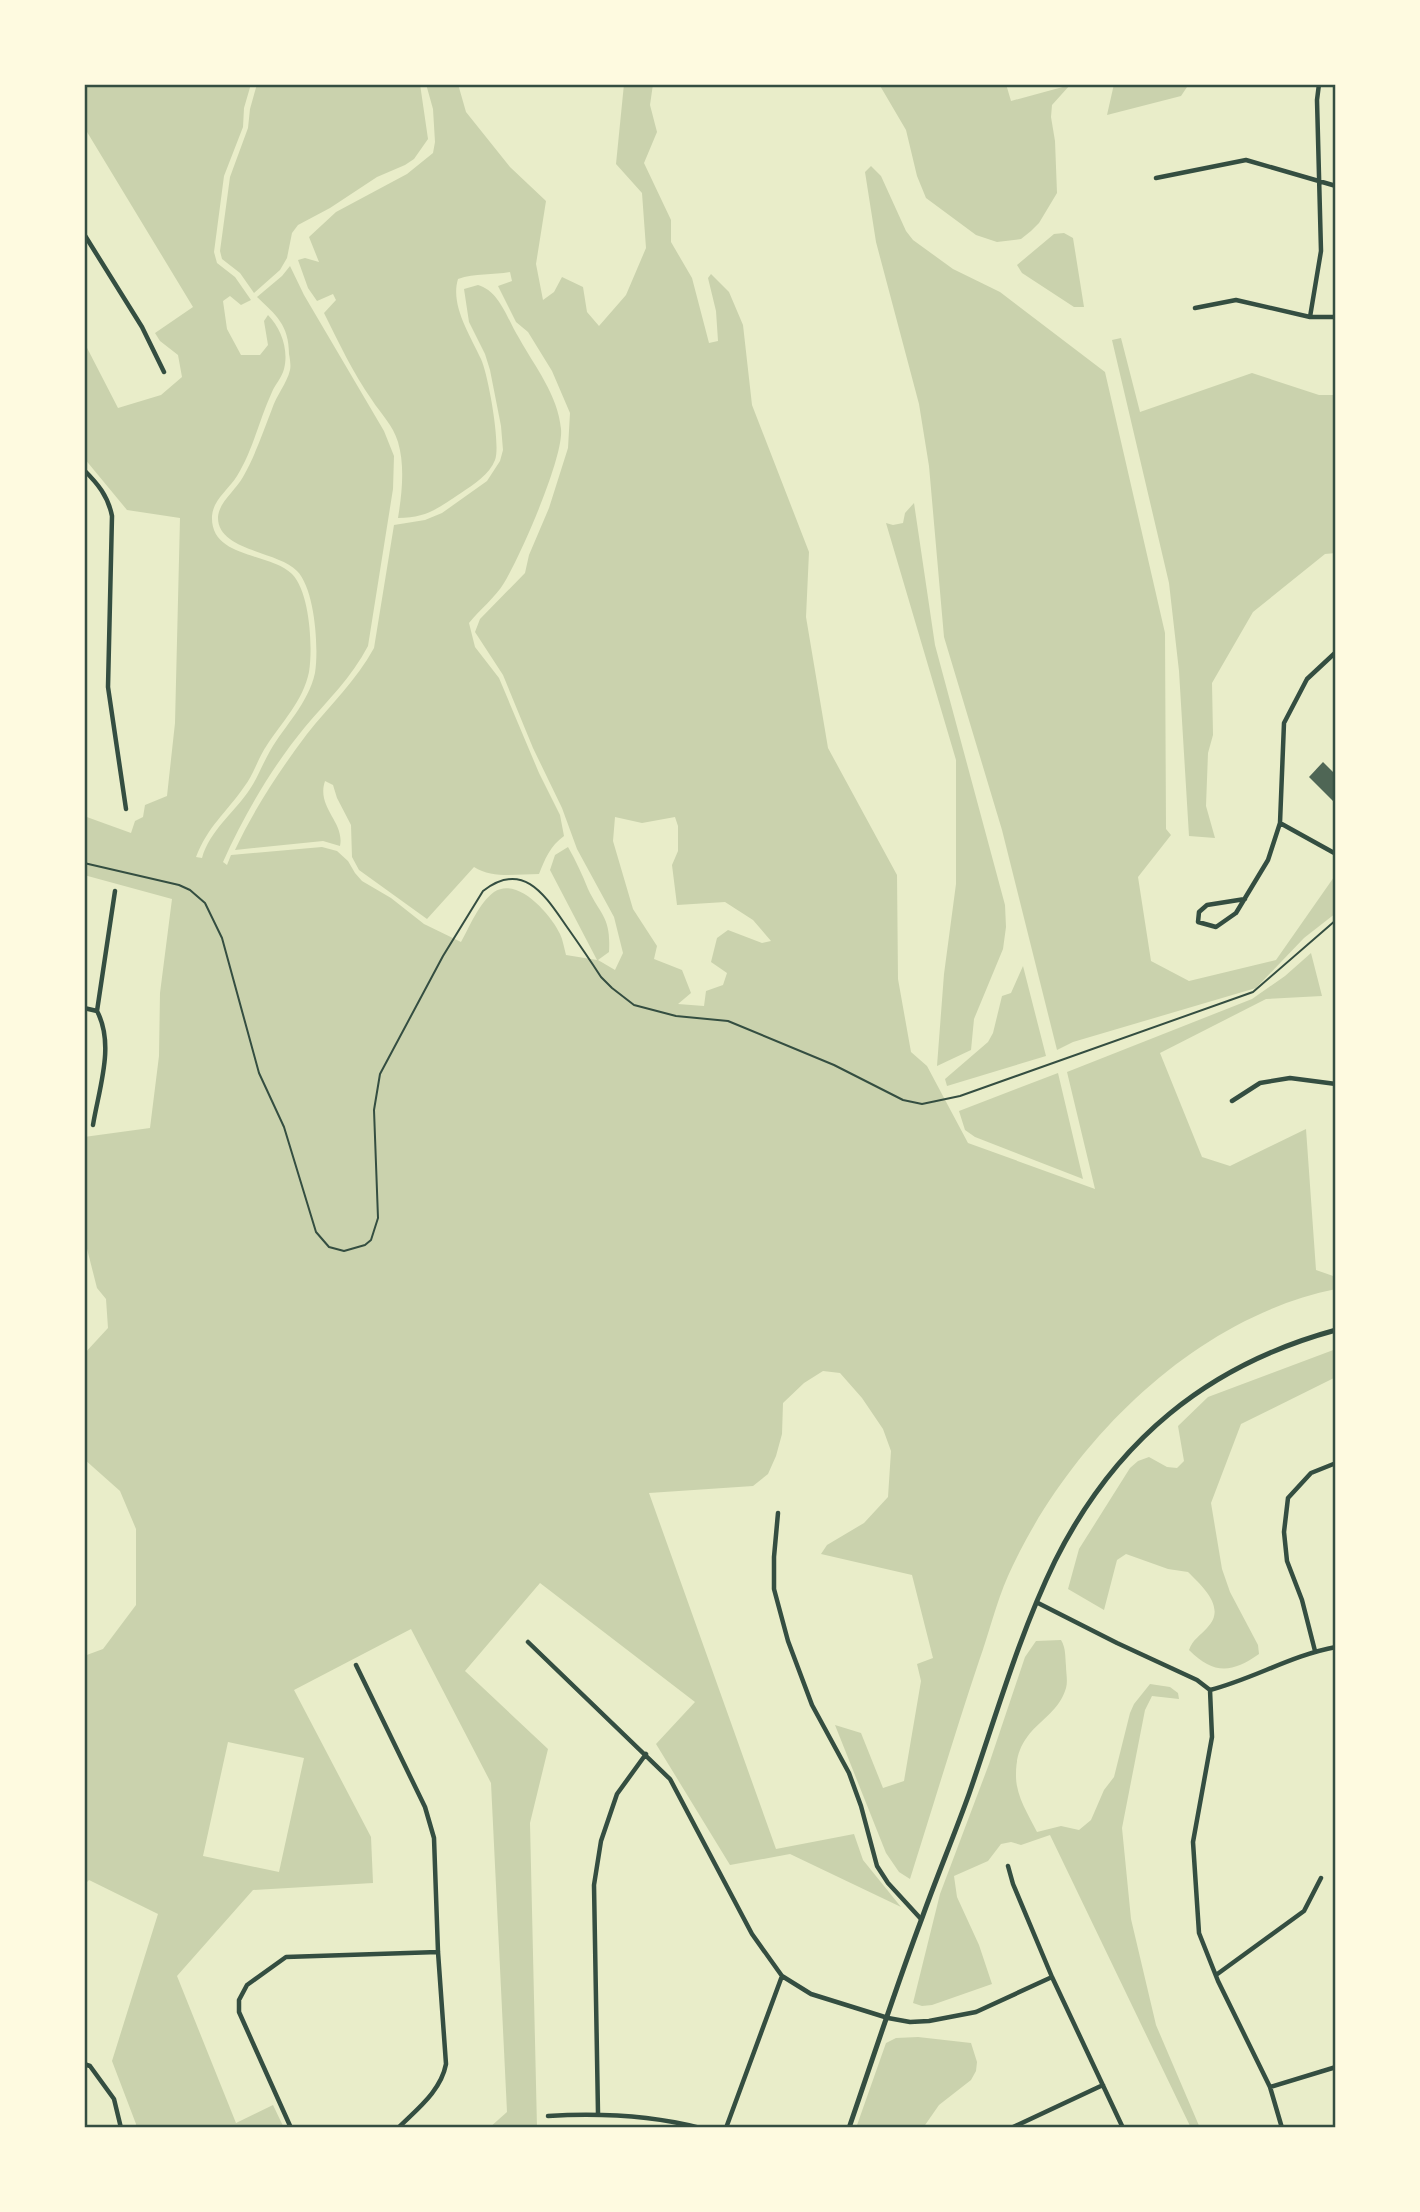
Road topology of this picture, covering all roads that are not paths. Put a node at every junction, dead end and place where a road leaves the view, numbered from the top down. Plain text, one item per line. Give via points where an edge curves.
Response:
1 (1319, 84) edge
2 (1156, 178) dead end
3 (1321, 183) junction
4 (1336, 186) edge
5 (84, 234) edge
6 (1195, 308) dead end
7 (1310, 317) junction
8 (1336, 317) edge
9 (164, 372) dead end
10 (84, 470) edge
11 (1336, 652) edge
12 (127, 809) dead end
13 (1280, 823) junction
14 (1336, 854) edge
15 (115, 891) dead end
16 (1245, 899) junction
17 (84, 1008) edge
18 (97, 1011) junction
19 (1336, 1084) edge
20 (1232, 1101) dead end
21 (93, 1125) dead end
22 (1336, 1330) edge
23 (1336, 1463) edge
24 (778, 1513) dead end
25 (1038, 1603) junction
26 (528, 1642) dead end
27 (1336, 1647) edge
28 (1315, 1651) junction
29 (356, 1665) dead end
30 (1210, 1690) junction
31 (646, 1754) junction
32 (1009, 1866) dead end
33 (1321, 1878) dead end
34 (921, 1919) junction
35 (438, 1952) junction
36 (1216, 1975) junction
37 (782, 1976) junction
38 (1052, 1977) junction
39 (888, 2018) junction
40 (84, 2064) edge
41 (1336, 2067) edge
42 (1102, 2085) junction
43 (1270, 2087) junction
44 (598, 2113) junction
45 (548, 2116) dead end
46 (121, 2128) edge
47 (291, 2128) edge
48 (398, 2128) edge
49 (700, 2128) edge
50 (726, 2128) edge
51 (849, 2128) edge
52 (1011, 2128) edge
53 (1123, 2128) edge
54 (1282, 2128) edge

1 - 3 street
2 - 3 street via 1246,160
3 - 4 street
3 - 7 street via 1321,251
5 - 9 street via 142,327
6 - 7 street via 1236,300
7 - 8 street
10 - 12 street via 109,501 112,516 108,687
11 - 13 street via 1307,679 1284,723
13 - 14 street
13 - 16 street via 1268,860
15 - 18 street
16 - 16 street via 1236,913 1216,927 1198,922 1199,912 1207,905
17 - 18 street
18 - 21 street via 106,1043
19 - 20 street via 1300,1079 1260,1083
22 - 25 street via 1241,1365 1165,1417 1088,1505 1055,1561
23 - 28 street via 1311,1473 1288,1498 1283,1532 1287,1561
24 - 34 street via 774,1588 788,1641 812,1705 849,1773 877,1866
25 - 30 street
25 - 34 street
26 - 31 street
27 - 28 street
28 - 30 street
29 - 35 street via 425,1807 434,1838
30 - 36 street via 1212,1737 1193,1842 1199,1933
31 - 37 street via 670,1779 746,1922
31 - 44 street via 617,1794 601,1841 594,1885
32 - 38 street
33 - 36 street via 1304,1912
34 - 39 street
35 - 47 street via 286,1957 247,1985 239,2012
35 - 48 street via 446,2051 443,2077
36 - 43 street
37 - 39 street via 811,1994
37 - 50 street
38 - 39 street via 976,2012 929,2021
38 - 42 street
39 - 51 street
40 - 46 street via 114,2099
41 - 43 street
42 - 52 street
42 - 53 street
43 - 54 street
44 - 45 street
44 - 49 street via 671,2120

